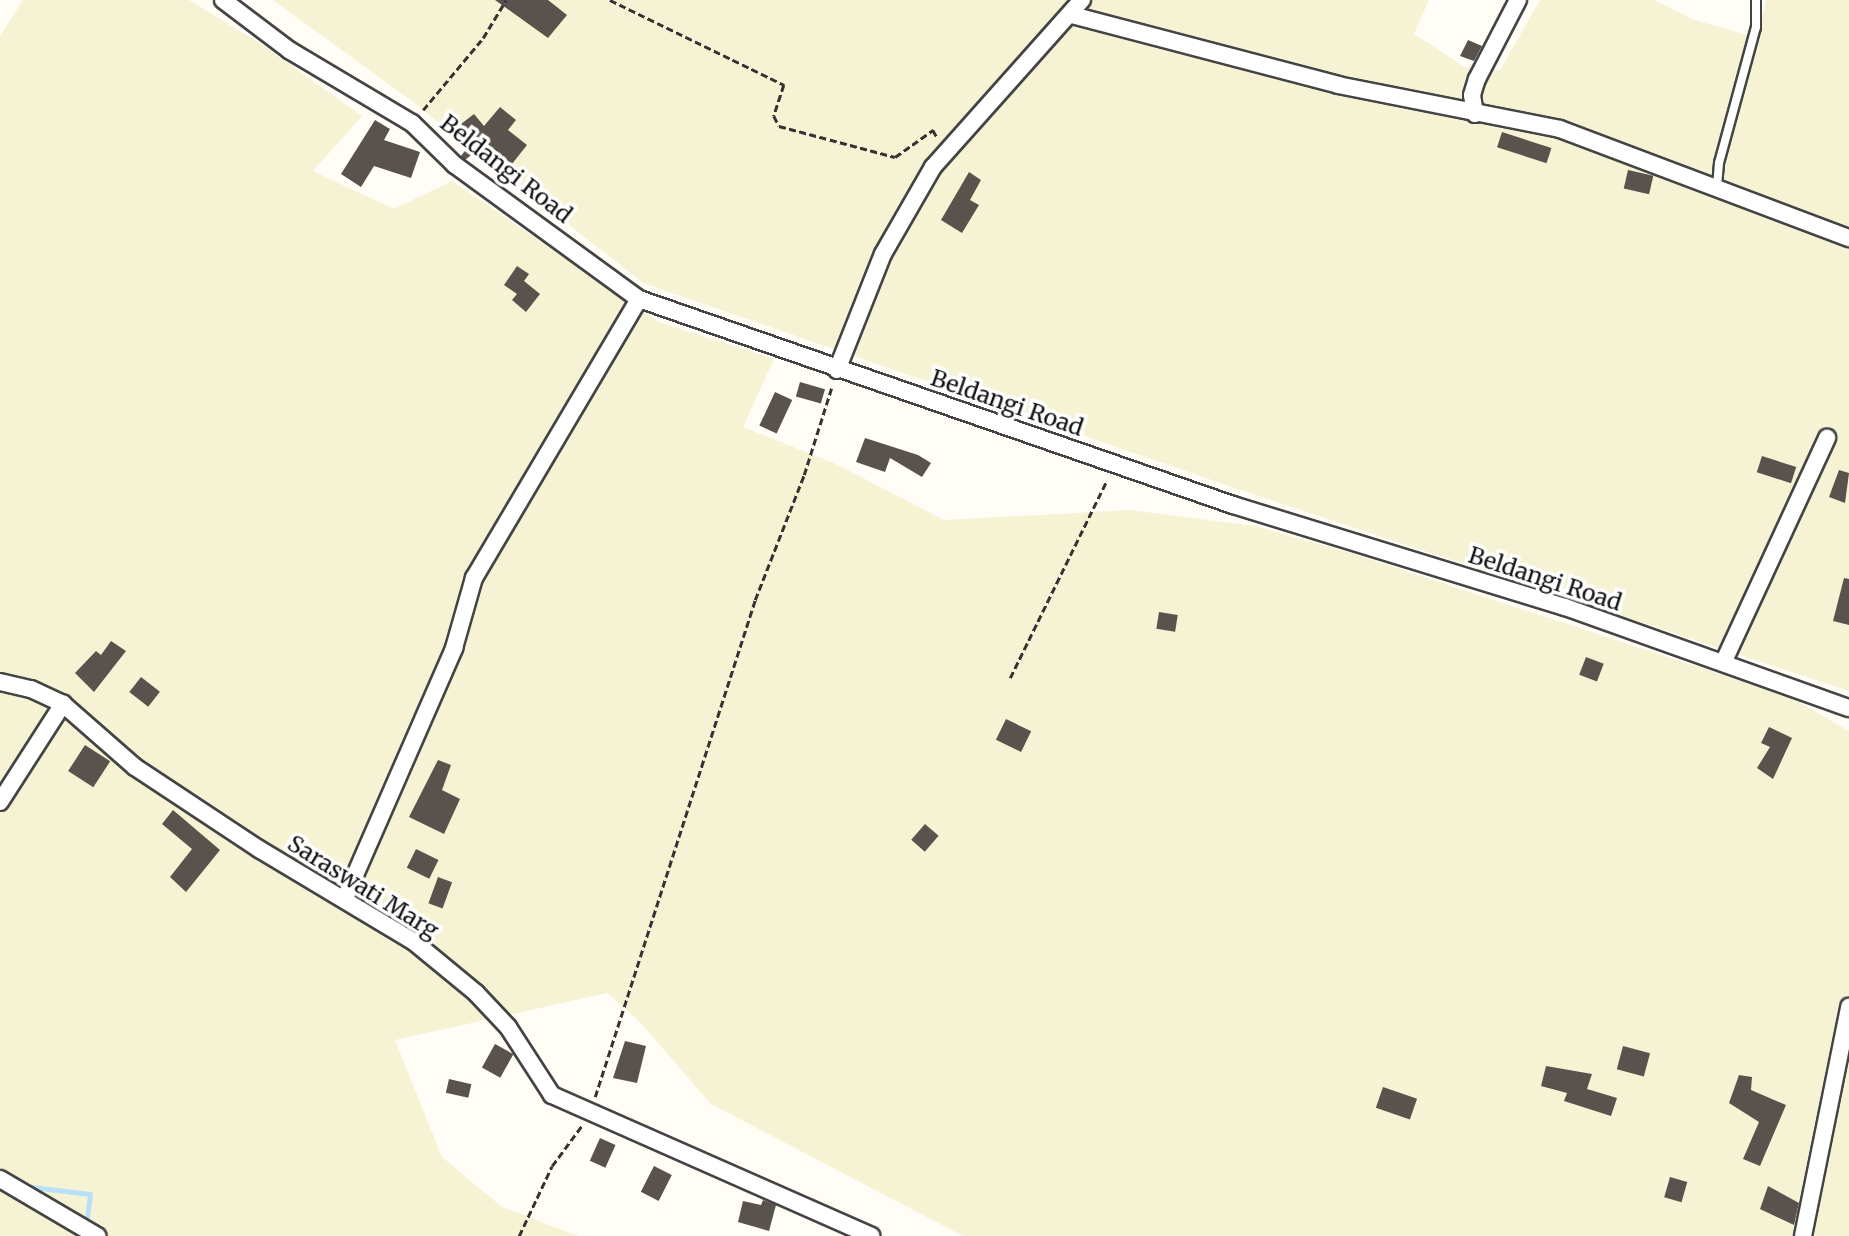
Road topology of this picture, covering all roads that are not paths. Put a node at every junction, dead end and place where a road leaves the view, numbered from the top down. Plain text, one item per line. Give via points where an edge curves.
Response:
1 (223, 0) edge
2 (1082, 0) edge
3 (1518, 0) edge
4 (1756, 0) edge
5 (1072, 15) junction
6 (1475, 114) junction
7 (1717, 186) junction
8 (1849, 238) edge
9 (639, 299) junction
10 (837, 370) junction
11 (1827, 438) dead end
12 (1724, 661) junction
13 (0, 682) edge
14 (63, 704) junction
15 (1849, 708) edge
16 (0, 802) edge
17 (345, 898) junction
18 (1849, 1007) edge
19 (0, 1179) edge
20 (97, 1236) edge
21 (871, 1236) edge
22 (1803, 1236) edge

1 - 9 street, Beldangi Road via 289,50 412,123 455,165
2 - 5 street
3 - 6 street via 1477,79 1472,95
4 - 7 lane via 1756,27 1719,163
5 - 6 street via 1338,85
5 - 10 street via 933,167 883,254
6 - 7 street via 1560,129
7 - 8 street via 1773,212
9 - 10 street, Beldangi Road
9 - 17 street via 474,578 454,648
10 - 12 street, Beldangi Road
11 - 12 street
12 - 15 street, Beldangi Road
13 - 14 street, Saraswati Marg via 31,689
14 - 16 street
14 - 17 street, Saraswati Marg via 135,767
17 - 21 street, Saraswati Marg via 413,941 476,993 508,1027 552,1095
18 - 22 street
19 - 20 street

